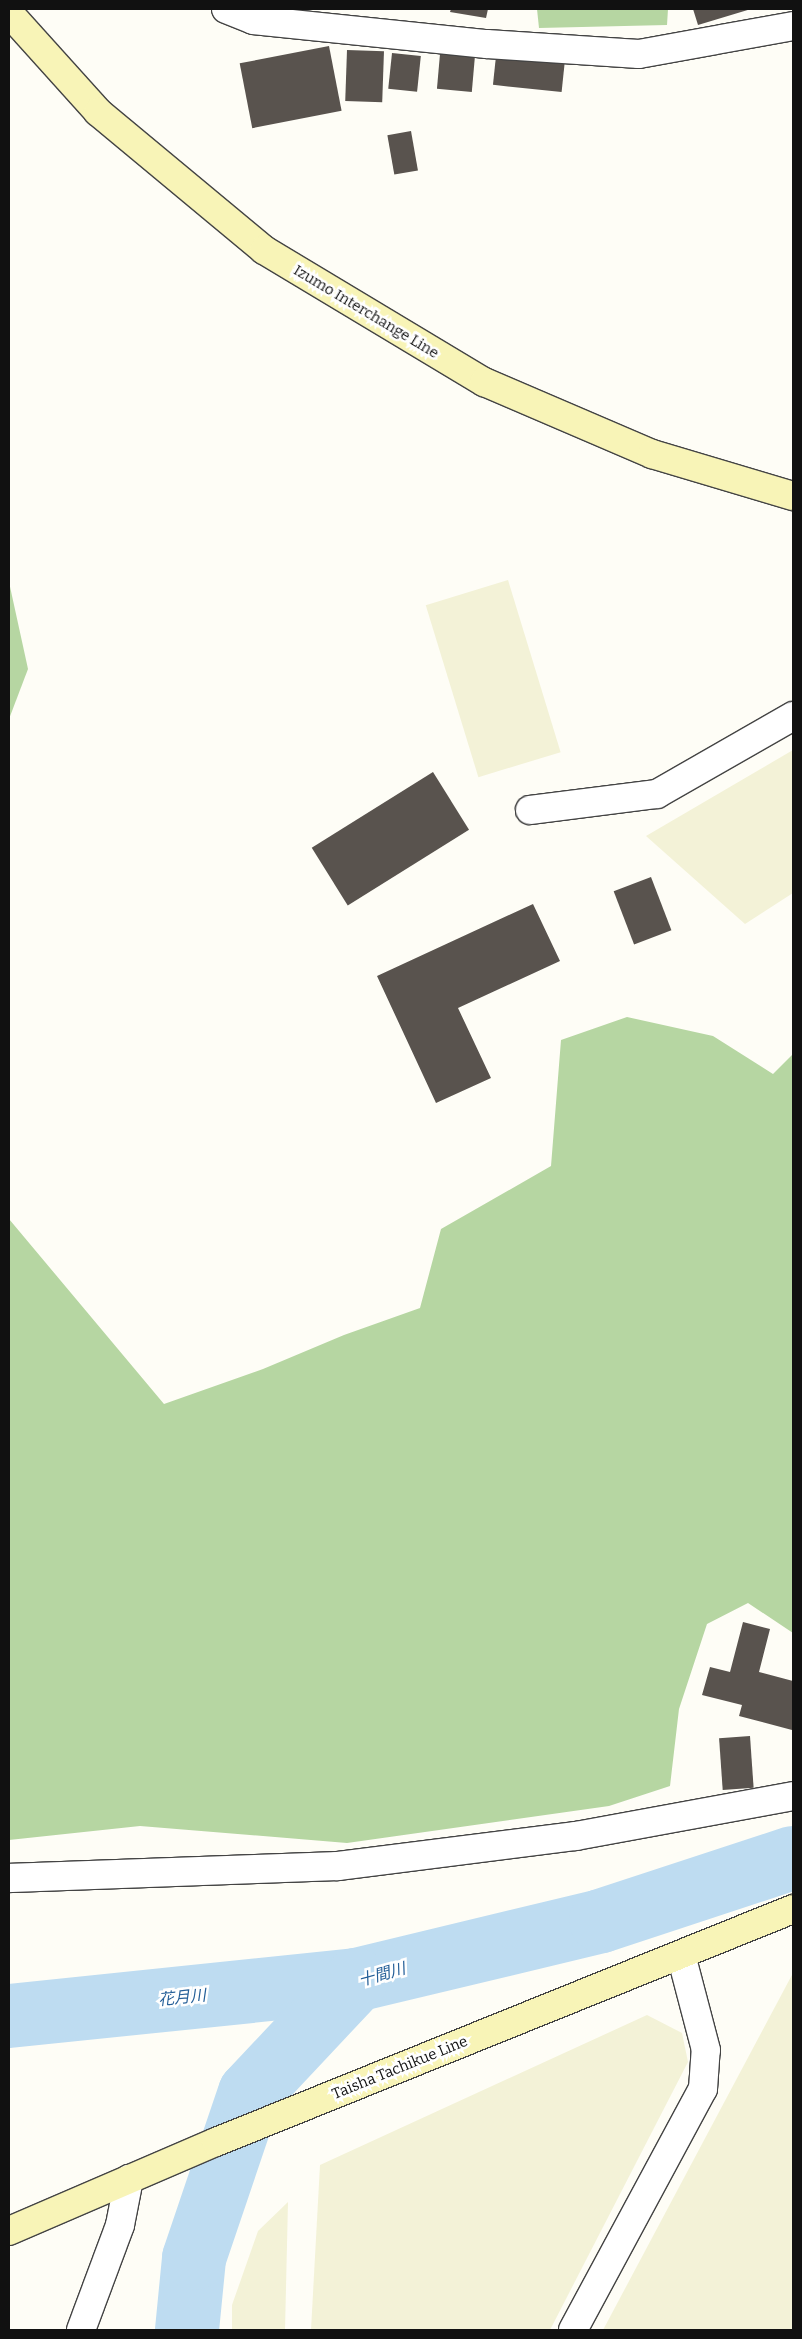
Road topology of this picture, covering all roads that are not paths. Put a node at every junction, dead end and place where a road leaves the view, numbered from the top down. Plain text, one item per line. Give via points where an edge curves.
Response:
1 (226, 9) edge
2 (9, 13) edge
3 (793, 26) edge
4 (793, 496) edge
5 (793, 716) edge
6 (530, 810) dead end
7 (793, 1796) edge
8 (9, 1878) edge
9 (793, 1909) edge
10 (681, 1956) junction
11 (129, 2179) junction
12 (9, 2231) edge
13 (81, 2330) edge
14 (573, 2330) edge

1 - 3 street via 252,20 487,44 639,54
2 - 4 main road, Izumo Interchange Line via 98,112 264,250 484,382 652,454
5 - 6 street via 657,794
7 - 8 street via 576,1836 338,1866
9 - 10 main road, Taisha Tachikue Line
10 - 11 main road, Taisha Tachikue Line
10 - 14 street via 706,2050 703,2089
11 - 12 main road, Taisha Tachikue Line
11 - 13 street via 120,2225

